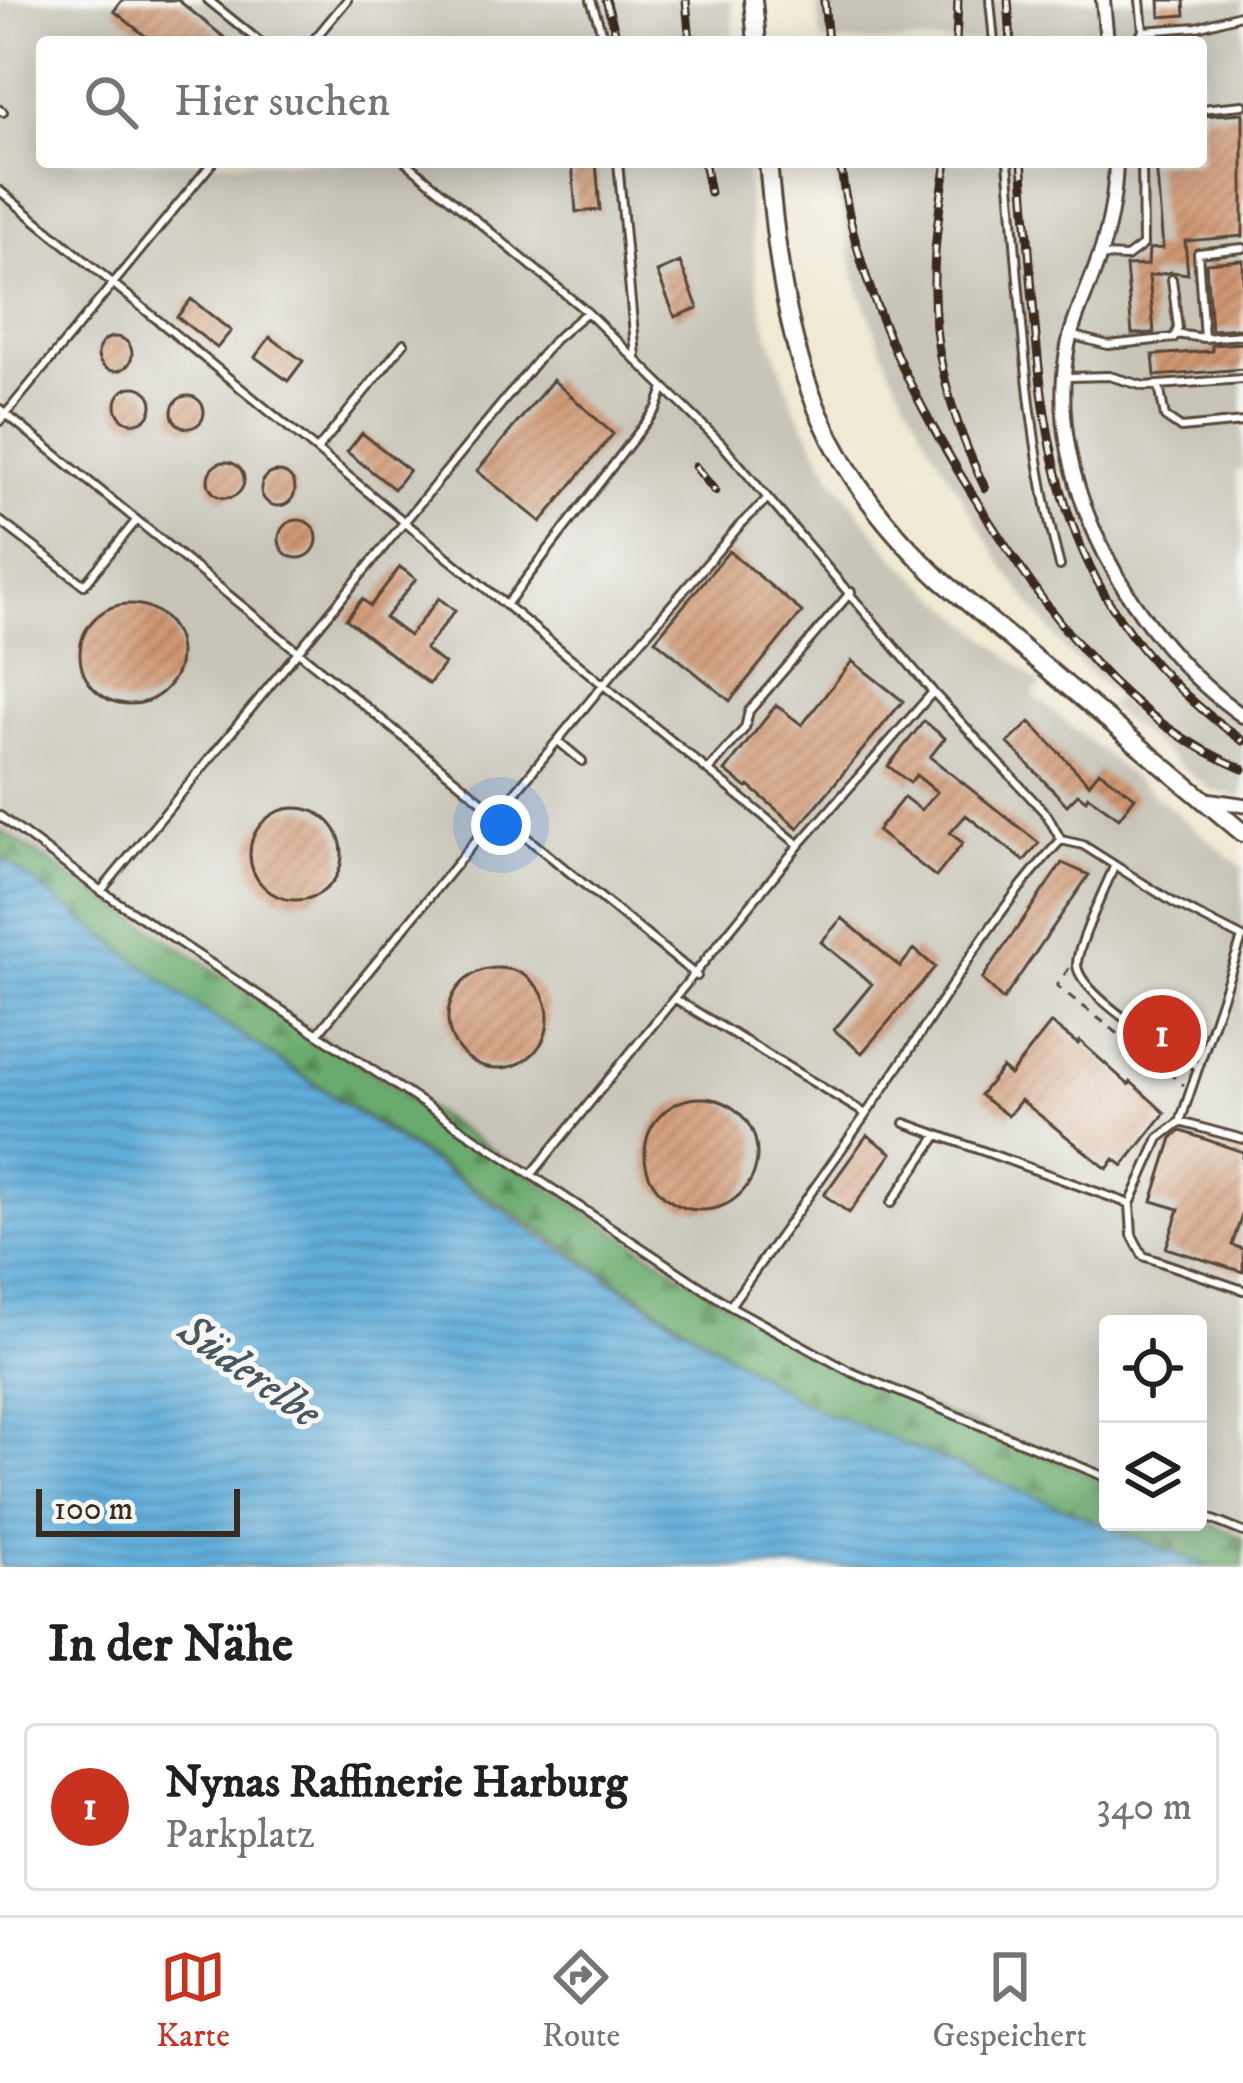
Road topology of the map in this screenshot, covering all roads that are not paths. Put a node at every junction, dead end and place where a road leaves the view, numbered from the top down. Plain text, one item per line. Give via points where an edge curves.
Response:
1 (208, 0) edge
2 (347, 0) edge
3 (591, 0) edge
4 (753, 0) edge
5 (990, 0) edge
6 (1103, 0) edge
7 (1140, 0) edge
8 (1243, 14) edge
9 (1143, 32) junction
10 (253, 36) edge
11 (317, 36) edge
12 (603, 36) edge
13 (756, 36) edge
14 (993, 36) edge
15 (1106, 36) edge
16 (1140, 36) edge
17 (1243, 105) edge
18 (1207, 108) edge
19 (208, 168) edge
20 (413, 168) edge
21 (619, 168) edge
22 (769, 168) edge
23 (1009, 168) edge
24 (1115, 168) edge
25 (1142, 168) edge
26 (0, 191) edge
27 (1243, 248) edge
28 (1100, 255) junction
29 (1172, 279) dead end
30 (115, 282) junction
31 (587, 312) junction
32 (1070, 334) junction
33 (1176, 334) junction
34 (1243, 335) edge
35 (1204, 338) junction
36 (404, 343) dead end
37 (637, 360) junction
38 (1064, 377) junction
39 (1243, 379) edge
40 (1159, 386) junction
41 (664, 388) junction
42 (2, 415) edge
43 (1243, 422) edge
44 (317, 449) junction
45 (768, 498) junction
46 (0, 521) edge
47 (136, 521) junction
48 (405, 521) junction
49 (1060, 566) dead end
50 (851, 592) junction
51 (506, 605) junction
52 (301, 651) junction
53 (603, 685) junction
54 (933, 692) junction
55 (1243, 716) edge
56 (558, 741) junction
57 (581, 761) dead end
58 (708, 770) junction
59 (1195, 795) junction
60 (1243, 805) edge
61 (499, 812) junction
62 (0, 815) edge
63 (1243, 833) edge
64 (1061, 840) junction
65 (800, 845) junction
66 (1114, 866) junction
67 (101, 891) junction
68 (1243, 938) edge
69 (697, 976) junction
70 (676, 1000) junction
71 (318, 1033) junction
72 (1197, 1066) junction
73 (866, 1114) junction
74 (1180, 1122) junction
75 (905, 1123) dead end
76 (938, 1135) junction
77 (1243, 1138) edge
78 (531, 1175) junction
79 (891, 1203) dead end
80 (1130, 1204) junction
81 (1243, 1290) edge
82 (730, 1306) junction
83 (1099, 1474) edge
84 (1207, 1518) edge
85 (1243, 1532) edge

1 - 10 lane
2 - 11 lane
3 - 12 lane
4 - 13 main road
5 - 14 lane
6 - 15 street
7 - 9 lane
8 - 9 lane
9 - 16 lane
17 - 18 lane
19 - 30 lane
20 - 31 lane
21 - 37 lane
22 - 59 main road via 793,341 852,476 940,579
23 - 49 lane via 1028,401
24 - 28 street
25 - 28 lane via 1143,245 1127,257
26 - 30 lane
27 - 35 lane via 1198,253
28 - 32 street
29 - 33 lane
30 - 42 lane
30 - 44 lane
31 - 37 lane
31 - 48 lane via 554,340
32 - 33 lane via 1108,345
32 - 38 street
33 - 35 lane
34 - 35 lane
36 - 44 lane
37 - 41 lane
38 - 40 lane
38 - 55 street via 1074,467 1107,558 1158,639
39 - 40 lane
40 - 43 lane via 1165,417 1181,428
41 - 45 lane
41 - 51 lane via 657,408
42 - 47 lane
44 - 48 lane
45 - 50 lane
45 - 53 lane
46 - 47 lane via 84,585
47 - 52 lane
48 - 51 lane
48 - 52 lane
50 - 54 lane
50 - 58 lane
51 - 53 lane
52 - 61 lane
52 - 67 lane
53 - 56 lane
53 - 58 lane
54 - 64 lane via 1048,815
54 - 65 lane
56 - 57 lane
56 - 61 lane
58 - 65 lane
59 - 60 street
59 - 63 main road
61 - 69 lane
61 - 71 lane
62 - 67 lane
64 - 66 lane via 1083,844
64 - 73 lane
65 - 69 lane
66 - 68 lane
66 - 72 lane via 1077,959 1081,978
67 - 71 lane
68 - 72 lane
69 - 70 lane
70 - 73 lane
70 - 78 lane
71 - 78 lane
72 - 74 lane
73 - 82 lane
74 - 77 lane
74 - 80 lane via 1159,1138
75 - 76 lane
76 - 79 lane
76 - 80 lane
78 - 82 lane
80 - 81 lane via 1143,1256
82 - 83 lane via 850,1372
84 - 85 lane

